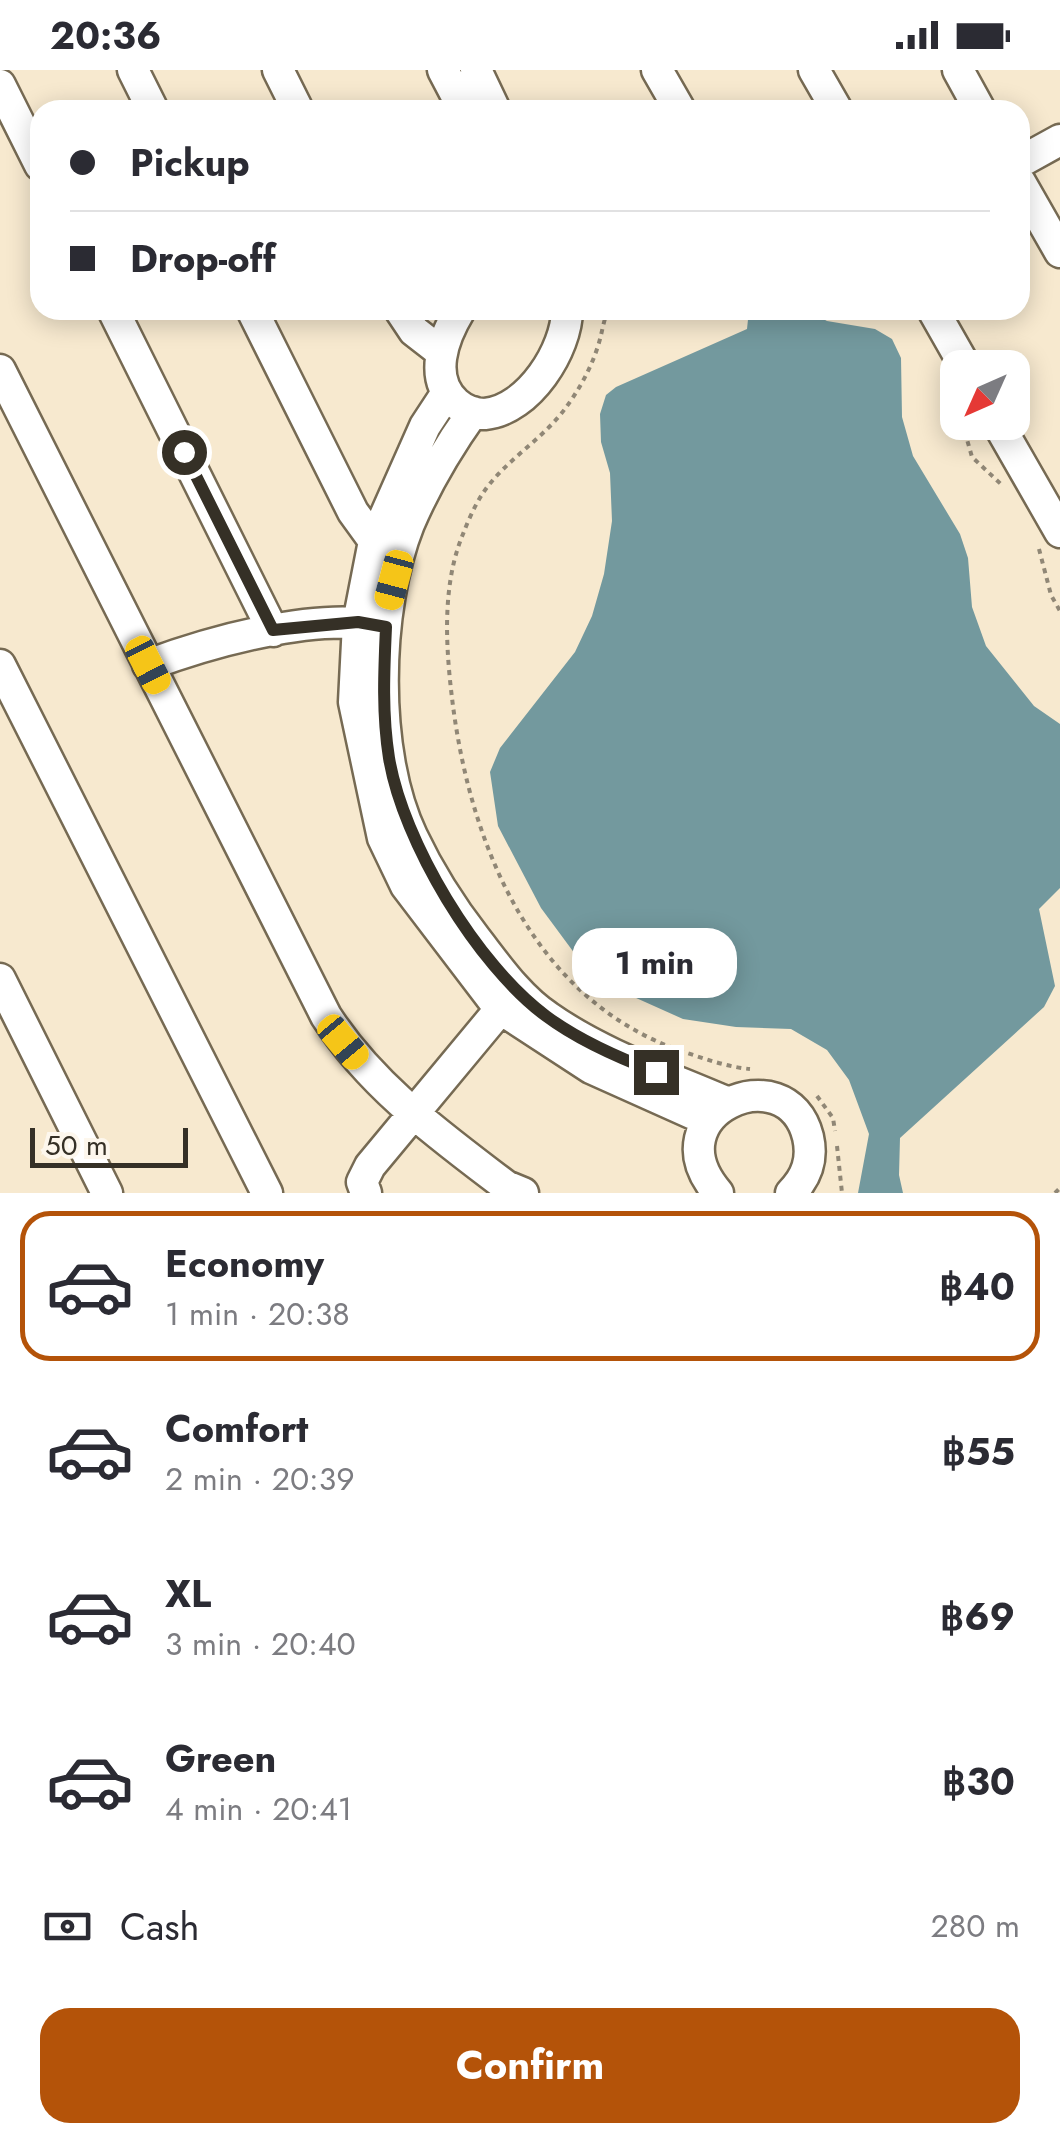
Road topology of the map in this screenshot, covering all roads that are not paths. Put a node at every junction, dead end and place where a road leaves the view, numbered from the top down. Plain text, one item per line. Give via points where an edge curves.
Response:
1 (133, 70) edge
2 (278, 70) edge
3 (443, 70) edge
4 (476, 70) edge
5 (657, 70) edge
6 (814, 70) edge
7 (958, 70) edge
8 (0, 85) edge
9 (148, 100) edge
10 (293, 100) edge
11 (459, 100) edge
12 (490, 100) edge
13 (674, 100) edge
14 (830, 100) edge
15 (974, 100) edge
16 (1060, 140) edge
17 (30, 145) edge
18 (1030, 156) edge
19 (1030, 200) edge
20 (1060, 252) edge
21 (117, 320) edge
22 (257, 320) edge
23 (407, 320) edge
24 (455, 320) edge
25 (565, 320) edge
26 (939, 320) edge
27 (956, 350) edge
28 (441, 352) junction
29 (0, 370) edge
30 (446, 394) junction
31 (473, 412) junction
32 (1005, 440) edge
33 (1049, 539) edge
34 (374, 541) junction
35 (372, 625) junction
36 (273, 630) junction
37 (148, 665) junction
38 (0, 666) edge
39 (0, 979) edge
40 (509, 999) junction
41 (717, 1111) junction
42 (412, 1115) junction
43 (513, 1191) edge
44 (106, 1193) edge
45 (268, 1193) edge
46 (366, 1193) edge
47 (718, 1193) edge
48 (791, 1193) edge

1 - 9 street
2 - 10 street
3 - 11 street
4 - 12 street
5 - 13 street
6 - 14 street
7 - 15 street
8 - 17 street
16 - 18 street
19 - 20 street
21 - 36 street
22 - 34 street via 352,512
23 - 28 street
24 - 28 street
25 - 31 street via 544,374 518,400 496,412
26 - 27 street
28 - 30 street
29 - 37 street
30 - 31 street
30 - 34 street
31 - 35 street via 442,455 408,526 386,606
32 - 33 street
34 - 35 street
35 - 36 street
35 - 40 street via 354,702 383,838 406,886
36 - 37 street
37 - 42 street via 326,1016
38 - 45 street
39 - 44 street
40 - 41 street via 591,1068
40 - 42 street
41 - 47 street via 700,1138 699,1158
41 - 48 street via 743,1096 762,1095 796,1112 806,1128 809,1166
42 - 43 street
42 - 46 street via 370,1166 362,1182

